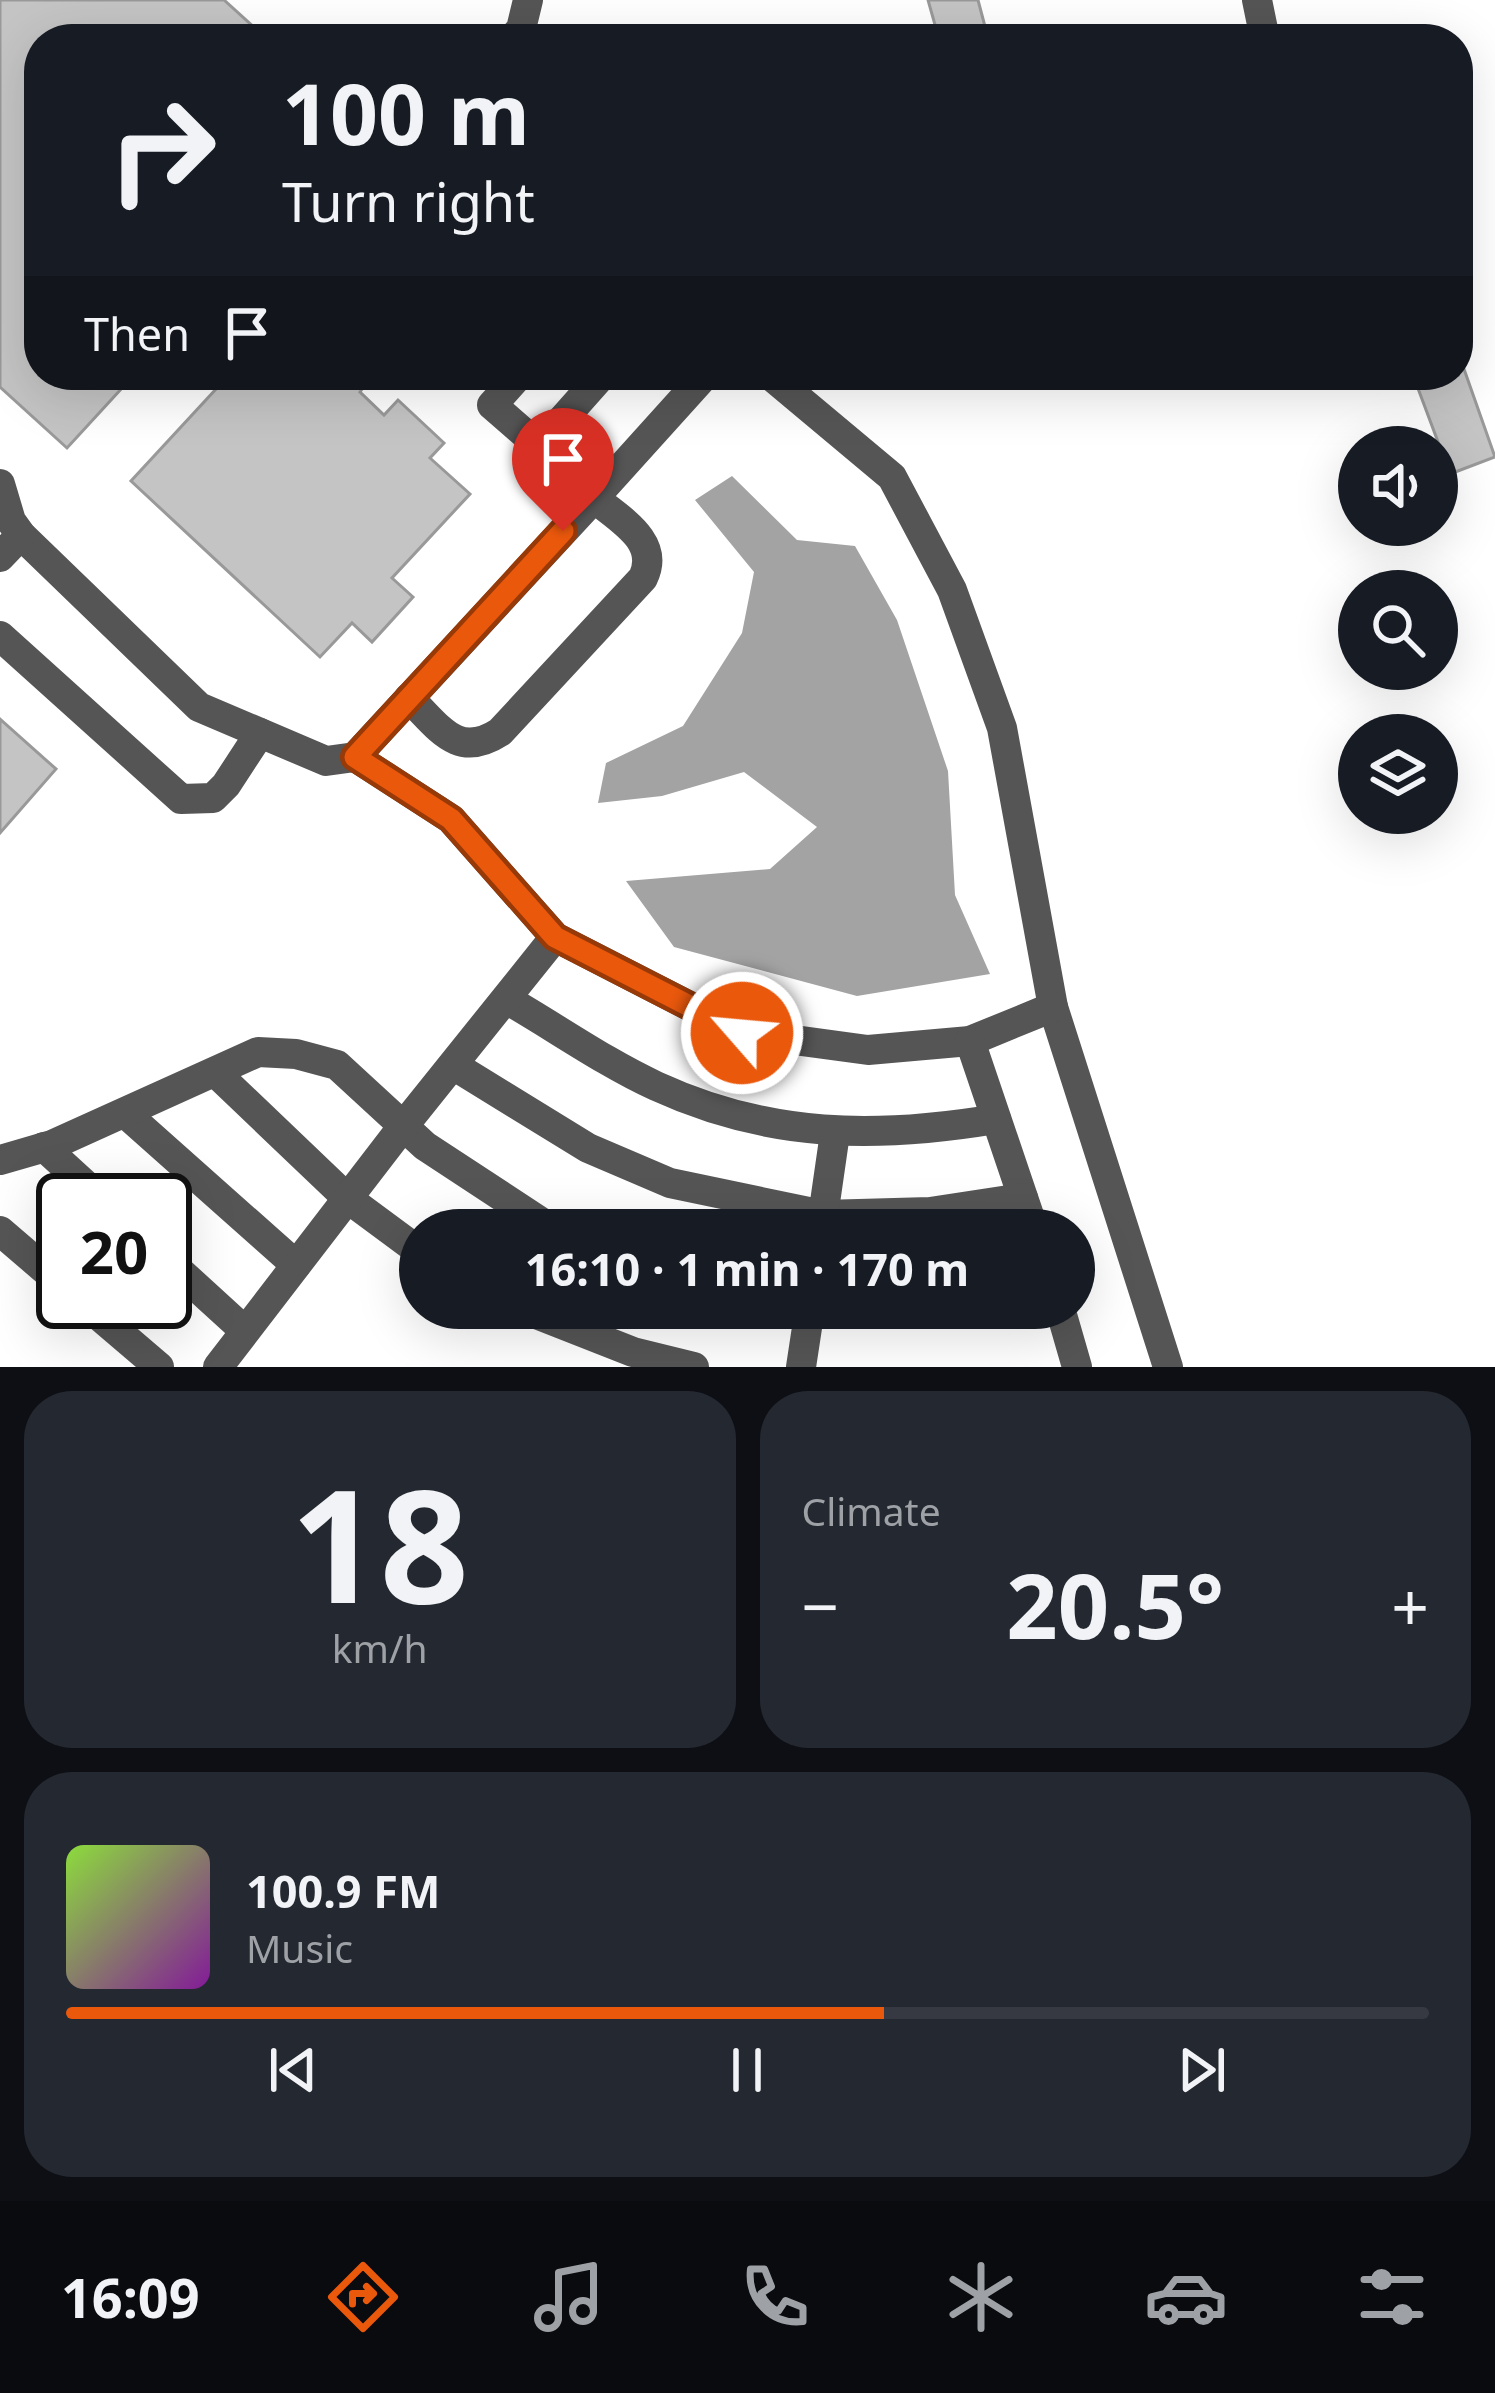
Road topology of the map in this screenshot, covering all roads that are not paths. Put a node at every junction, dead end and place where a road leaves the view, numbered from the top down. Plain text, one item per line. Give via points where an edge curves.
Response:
1 (506, 390) edge
2 (588, 390) edge
3 (691, 390) edge
4 (788, 390) edge
5 (538, 446) junction
6 (0, 484) edge
7 (594, 498) junction
8 (8, 532) edge
9 (0, 636) edge
10 (409, 698) junction
11 (260, 733) junction
12 (355, 757) junction
13 (555, 937) junction
14 (506, 999) junction
15 (1053, 1007) junction
16 (970, 1042) junction
17 (453, 1065) junction
18 (214, 1072) junction
19 (125, 1113) junction
20 (997, 1119) junction
21 (405, 1124) junction
22 (835, 1133) junction
23 (44, 1147) junction
24 (0, 1160) edge
25 (72, 1173) edge
26 (347, 1198) junction
27 (1023, 1198) junction
28 (522, 1209) edge
29 (771, 1209) edge
30 (824, 1209) edge
31 (950, 1209) edge
32 (1027, 1209) edge
33 (0, 1232) edge
34 (399, 1236) edge
35 (36, 1262) edge
36 (296, 1264) junction
37 (192, 1283) edge
38 (114, 1329) edge
39 (574, 1329) edge
40 (806, 1329) edge
41 (1063, 1329) edge
42 (245, 1331) junction
43 (1067, 1366) edge
44 (159, 1367) edge
45 (218, 1367) edge
46 (694, 1367) edge
47 (801, 1367) edge
48 (1168, 1367) edge

1 - 5 lane via 492,405
2 - 5 lane
3 - 7 lane
4 - 15 lane via 892,477 952,590 1002,728
5 - 7 lane
6 - 8 lane
7 - 10 lane
7 - 10 lane via 645,544 650,564 643,578 486,741 458,742
8 - 11 lane via 199,707
9 - 11 lane via 181,799 213,798
10 - 12 lane
11 - 12 lane via 326,761
12 - 13 lane via 451,819
13 - 14 lane
13 - 16 lane via 742,1033 868,1050
14 - 17 lane
14 - 22 lane via 656,1086 750,1121
15 - 16 lane
15 - 48 lane
16 - 20 lane
17 - 21 lane
17 - 29 lane via 588,1148 670,1183
18 - 19 lane
18 - 21 lane via 258,1052 337,1065
18 - 26 lane
19 - 23 lane
19 - 36 lane
20 - 22 lane
20 - 27 lane
21 - 26 lane
21 - 28 lane
22 - 30 lane
23 - 24 lane
23 - 25 lane
26 - 34 lane
26 - 36 lane
27 - 31 lane
27 - 32 lane
33 - 35 lane
36 - 42 lane
37 - 42 lane
38 - 44 lane
39 - 46 lane
40 - 47 lane
41 - 43 lane
42 - 45 lane

